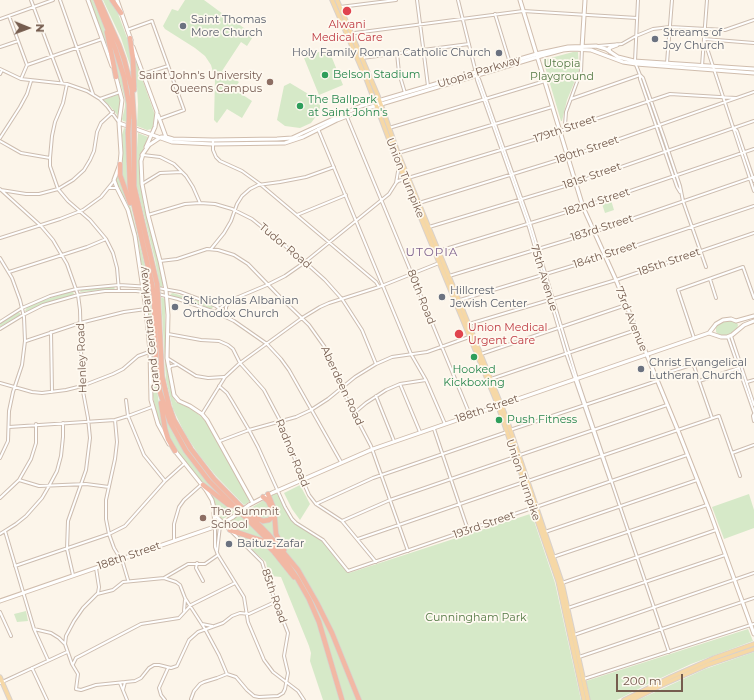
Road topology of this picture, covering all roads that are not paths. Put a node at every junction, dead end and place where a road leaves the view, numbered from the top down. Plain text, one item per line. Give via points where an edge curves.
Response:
1 (31, 0) edge
2 (53, 0) edge
3 (60, 0) edge
4 (88, 0) edge
5 (96, 0) edge
6 (99, 0) edge
7 (112, 0) edge
8 (117, 0) edge
9 (332, 0) edge
10 (337, 0) edge
11 (396, 0) edge
12 (417, 0) edge
13 (458, 0) edge
14 (520, 0) edge
15 (585, 0) edge
16 (638, 0) edge
17 (672, 0) edge
18 (706, 0) edge
19 (34, 7) junction
20 (340, 7) junction
21 (523, 11) junction
22 (121, 13) junction
23 (496, 14) junction
24 (584, 14) junction
25 (9, 16) junction
26 (462, 18) junction
27 (637, 18) junction
28 (0, 19) edge
29 (754, 20) edge
30 (105, 23) junction
31 (420, 24) junction
32 (670, 27) junction
33 (705, 28) junction
34 (127, 30) junction
35 (349, 33) junction
36 (636, 36) junction
37 (130, 38) junction
38 (102, 39) junction
39 (704, 39) junction
40 (18, 41) junction
41 (754, 42) edge
42 (469, 44) junction
43 (617, 45) junction
44 (596, 46) junction
45 (0, 47) edge
46 (77, 48) junction
47 (582, 48) junction
48 (423, 50) junction
49 (610, 52) junction
50 (397, 53) junction
51 (537, 56) junction
52 (52, 57) junction
53 (362, 58) junction
54 (634, 60) junction
55 (511, 64) junction
56 (636, 64) junction
57 (27, 65) junction
58 (667, 65) junction
59 (168, 66) junction
60 (702, 66) junction
61 (713, 68) junction
62 (754, 69) edge
63 (1, 70) edge
64 (754, 73) edge
65 (0, 74) edge
66 (143, 74) junction
67 (476, 74) junction
68 (640, 75) junction
69 (116, 77) junction
70 (20, 79) junction
71 (31, 81) junction
72 (545, 81) junction
73 (62, 83) junction
74 (67, 84) junction
75 (428, 88) junction
76 (121, 91) junction
77 (754, 92) edge
78 (93, 94) junction
79 (406, 95) junction
80 (723, 97) junction
81 (736, 98) junction
82 (100, 99) junction
83 (485, 99) junction
84 (571, 99) junction
85 (649, 101) junction
86 (725, 102) junction
87 (377, 103) junction
88 (133, 104) junction
89 (553, 107) junction
90 (113, 112) junction
91 (157, 112) junction
92 (346, 114) junction
93 (159, 119) junction
94 (131, 120) junction
95 (754, 121) edge
96 (119, 123) junction
97 (494, 125) junction
98 (565, 126) dead end
99 (658, 126) junction
100 (317, 127) junction
101 (388, 128) junction
102 (734, 128) junction
103 (560, 132) junction
104 (131, 133) junction
105 (152, 134) junction
106 (161, 137) junction
107 (166, 137) junction
108 (0, 138) edge
109 (0, 141) edge
110 (212, 142) junction
111 (754, 149) edge
112 (503, 150) junction
113 (666, 151) junction
114 (398, 153) junction
115 (743, 153) junction
116 (142, 155) junction
117 (568, 157) junction
118 (50, 158) junction
119 (120, 164) junction
120 (399, 165) junction
121 (334, 167) junction
122 (182, 172) junction
123 (512, 174) junction
124 (675, 176) junction
125 (407, 178) junction
126 (753, 179) edge
127 (114, 180) junction
128 (575, 182) junction
129 (396, 183) junction
130 (142, 184) junction
131 (260, 184) junction
132 (109, 188) junction
133 (117, 188) junction
134 (0, 189) edge
135 (58, 189) junction
136 (754, 191) edge
137 (14, 192) junction
138 (346, 195) junction
139 (10, 198) junction
140 (521, 200) junction
141 (382, 201) junction
142 (683, 201) junction
143 (200, 203) junction
144 (419, 203) junction
145 (754, 206) edge
146 (583, 207) junction
147 (235, 210) junction
148 (80, 211) junction
149 (148, 215) junction
150 (297, 215) junction
151 (356, 221) junction
152 (529, 224) junction
153 (41, 226) junction
154 (692, 226) junction
155 (429, 227) junction
156 (594, 232) junction
157 (754, 233) edge
158 (0, 238) edge
159 (106, 239) junction
160 (330, 243) junction
161 (143, 245) junction
162 (211, 249) junction
163 (536, 249) junction
164 (438, 251) junction
165 (700, 252) junction
166 (63, 255) junction
167 (605, 256) junction
168 (0, 258) edge
169 (160, 261) junction
170 (305, 262) junction
171 (439, 263) junction
172 (706, 267) dead end
173 (9, 272) junction
174 (412, 274) junction
175 (546, 274) junction
176 (543, 275) junction
177 (449, 276) junction
178 (379, 277) junction
179 (373, 279) junction
180 (710, 279) junction
181 (616, 280) junction
182 (155, 284) junction
183 (267, 284) junction
184 (118, 285) junction
185 (143, 285) junction
186 (383, 286) junction
187 (379, 288) junction
188 (76, 289) junction
189 (166, 290) junction
190 (119, 291) junction
191 (144, 292) junction
192 (78, 295) junction
193 (156, 296) junction
194 (166, 296) junction
195 (716, 298) dead end
196 (754, 298) edge
197 (342, 299) junction
198 (459, 300) junction
199 (552, 300) junction
200 (230, 301) junction
201 (207, 302) junction
202 (455, 302) junction
203 (626, 305) junction
204 (216, 306) junction
205 (22, 308) junction
206 (146, 309) junction
207 (219, 309) junction
208 (215, 312) junction
209 (24, 315) junction
210 (226, 315) junction
211 (754, 316) edge
212 (302, 318) junction
213 (234, 321) junction
214 (736, 321) junction
215 (754, 321) edge
216 (0, 322) edge
217 (80, 323) junction
218 (469, 324) junction
219 (714, 326) junction
220 (560, 328) junction
221 (738, 328) junction
222 (0, 329) edge
223 (636, 330) junction
224 (50, 332) junction
225 (710, 333) junction
226 (168, 334) junction
227 (469, 336) junction
228 (717, 336) junction
229 (729, 336) junction
230 (694, 339) junction
231 (25, 341) junction
232 (267, 344) junction
233 (442, 348) junction
234 (150, 352) junction
235 (568, 353) junction
236 (411, 354) junction
237 (481, 354) junction
238 (646, 355) junction
239 (167, 358) junction
240 (240, 363) junction
241 (376, 364) junction
242 (176, 365) junction
243 (740, 367) junction
244 (169, 368) junction
245 (669, 372) dead end
246 (225, 377) junction
247 (491, 379) junction
248 (576, 379) junction
249 (426, 380) junction
250 (754, 380) edge
251 (657, 381) junction
252 (699, 382) junction
253 (0, 383) edge
254 (746, 383) junction
255 (400, 384) junction
256 (82, 386) junction
257 (218, 386) junction
258 (15, 387) junction
259 (342, 388) junction
260 (52, 392) junction
261 (160, 392) junction
262 (376, 396) junction
263 (126, 400) dead end
264 (500, 405) junction
265 (585, 405) junction
266 (667, 405) junction
267 (754, 405) edge
268 (152, 407) junction
269 (311, 410) junction
270 (754, 413) edge
271 (202, 414) junction
272 (354, 414) junction
273 (470, 415) junction
274 (128, 416) junction
275 (712, 418) junction
276 (115, 420) junction
277 (754, 421) edge
278 (63, 422) junction
279 (89, 422) junction
280 (281, 422) junction
281 (36, 424) junction
282 (445, 424) junction
283 (9, 427) junction
284 (433, 428) junction
285 (249, 430) junction
286 (594, 430) junction
287 (677, 430) junction
288 (508, 431) junction
289 (420, 432) junction
290 (220, 441) junction
291 (394, 441) junction
292 (754, 445) edge
293 (373, 448) junction
294 (175, 451) junction
295 (732, 453) junction
296 (442, 454) junction
297 (687, 455) junction
298 (517, 456) junction
299 (602, 456) junction
300 (0, 458) edge
301 (341, 462) junction
302 (185, 463) junction
303 (382, 475) junction
304 (740, 476) dead end
305 (302, 479) junction
306 (451, 479) junction
307 (19, 480) junction
308 (698, 480) junction
309 (165, 481) junction
310 (611, 481) junction
311 (526, 482) junction
312 (81, 484) junction
313 (202, 484) junction
314 (49, 486) junction
315 (109, 487) junction
316 (278, 490) junction
317 (266, 496) junction
318 (0, 498) edge
319 (390, 500) junction
320 (253, 503) junction
321 (316, 504) junction
322 (459, 504) junction
323 (707, 505) junction
324 (240, 506) junction
325 (534, 507) junction
326 (619, 507) junction
327 (214, 512) junction
328 (342, 521) junction
329 (222, 524) junction
330 (399, 525) junction
331 (215, 526) junction
332 (230, 530) junction
333 (468, 530) junction
334 (716, 530) junction
335 (5, 531) junction
336 (545, 532) junction
337 (628, 532) junction
338 (0, 534) edge
339 (108, 534) junction
340 (358, 539) junction
341 (174, 540) junction
342 (271, 548) junction
343 (67, 549) junction
344 (408, 551) junction
345 (217, 554) junction
346 (725, 555) junction
347 (288, 557) junction
348 (554, 557) junction
349 (637, 557) junction
350 (120, 559) junction
351 (376, 562) junction
352 (198, 563) junction
353 (15, 566) junction
354 (96, 567) junction
355 (754, 573) edge
356 (74, 575) junction
357 (169, 575) junction
358 (164, 578) junction
359 (172, 580) junction
360 (734, 580) junction
361 (128, 581) junction
362 (203, 581) dead end
363 (645, 582) junction
364 (235, 583) junction
365 (562, 583) junction
366 (99, 587) junction
367 (104, 591) junction
368 (306, 592) junction
369 (24, 593) junction
370 (97, 594) junction
371 (185, 598) junction
372 (754, 598) edge
373 (0, 601) edge
374 (275, 602) junction
375 (743, 602) junction
376 (191, 605) junction
377 (568, 608) junction
378 (654, 608) junction
379 (0, 612) edge
380 (184, 612) junction
381 (246, 614) junction
382 (202, 624) junction
383 (328, 625) junction
384 (753, 625) edge
385 (213, 626) junction
386 (34, 629) junction
387 (205, 629) junction
388 (661, 629) junction
389 (754, 634) edge
390 (573, 635) junction
391 (11, 636) dead end
392 (66, 636) junction
393 (324, 637) junction
394 (59, 638) junction
395 (65, 644) junction
396 (754, 644) edge
397 (754, 649) edge
398 (67, 652) junction
399 (669, 652) junction
400 (339, 656) dead end
401 (69, 657) junction
402 (578, 657) junction
403 (76, 658) junction
404 (332, 658) dead end
405 (48, 660) junction
406 (72, 664) junction
407 (32, 668) junction
408 (168, 668) junction
409 (227, 674) junction
410 (0, 677) edge
411 (347, 679) dead end
412 (581, 680) junction
413 (1, 682) edge
414 (125, 682) junction
415 (340, 682) dead end
416 (120, 683) junction
417 (286, 683) junction
418 (123, 690) junction
419 (10, 700) edge
420 (46, 700) edge
421 (127, 700) edge
422 (165, 700) edge
423 (191, 700) edge
424 (304, 700) edge
425 (343, 700) edge
426 (358, 700) edge
427 (584, 700) edge
428 (588, 700) edge
429 (624, 700) edge
430 (632, 700) edge

1 - 19 street
2 - 19 street
3 - 46 street
4 - 38 main road
5 - 30 highway, Grand Central Parkway
6 - 88 highway, Grand Central Parkway via 124,60
7 - 22 highway
8 - 22 main road
9 - 35 main road, Union Turnpike
10 - 20 main road, Union Turnpike
11 - 20 street
12 - 31 street
13 - 26 street, 75th Avenue
14 - 21 main road, 73rd Avenue
15 - 24 main road
16 - 27 street
17 - 32 street
18 - 33 street
19 - 25 street
19 - 52 street
20 - 35 main road, Union Turnpike
21 - 23 street
21 - 24 street
21 - 51 main road, 73rd Avenue
22 - 34 main road
23 - 26 street
23 - 55 street
24 - 27 street
24 - 47 main road
25 - 28 street
25 - 40 street
26 - 31 street
26 - 42 street, 75th Avenue
27 - 36 street
29 - 33 street via 725,30
30 - 69 highway
30 - 94 highway, Grand Central Parkway via 124,77
31 - 35 street
31 - 48 street
32 - 33 street
32 - 36 street via 653,29
32 - 58 street
33 - 39 street
34 - 37 main road
34 - 59 street via 152,21
35 - 53 main road, Union Turnpike
35 - 87 main road, Union Turnpike
36 - 43 street
36 - 54 street
37 - 66 main road
37 - 88 highway
38 - 46 street
38 - 69 main road
39 - 41 street
39 - 60 street
39 - 61 street
40 - 45 street
40 - 57 street
42 - 48 street
42 - 67 street, 75th Avenue
43 - 44 street
43 - 49 main road via 610,48
44 - 47 main road, Utopia Parkway
44 - 49 main road, Utopia Parkway
46 - 52 street
46 - 78 street
47 - 51 main road, Utopia Parkway via 568,47
47 - 56 main road, Utopia Parkway
47 - 84 street via 582,71
48 - 50 street
48 - 75 street
49 - 54 main road, Utopia Parkway
50 - 53 street
50 - 79 street via 399,73
51 - 55 main road, Utopia Parkway
51 - 72 main road, 73rd Avenue
52 - 57 street
52 - 73 street
53 - 87 main road, Union Turnpike
54 - 56 street
54 - 58 main road, Utopia Parkway
55 - 67 main road, Utopia Parkway
56 - 58 main road, Utopia Parkway
56 - 68 street
57 - 70 street
58 - 60 main road, Utopia Parkway
58 - 61 main road, Utopia Parkway
59 - 66 street
59 - 93 street via 184,110
60 - 61 main road, Utopia Parkway
61 - 62 main road, Utopia Parkway
61 - 64 main road, Utopia Parkway
61 - 80 street
63 - 65 street
63 - 70 street
66 - 91 main road
67 - 75 main road, Utopia Parkway
67 - 83 street, 75th Avenue
68 - 84 street
68 - 85 street
69 - 76 main road
70 - 71 street
71 - 73 street
71 - 108 street via 20,107
72 - 83 street
72 - 89 main road, 73rd Avenue
73 - 74 street
74 - 78 street
74 - 118 street via 55,122
75 - 79 main road, Utopia Parkway
76 - 82 street
76 - 96 main road via 122,111
77 - 81 street, 180th Street
78 - 82 street
79 - 87 main road, Utopia Parkway
80 - 81 street, 179th Street
80 - 85 street, 179th Street via 670,94
80 - 86 street
81 - 86 street, 180th Street
82 - 90 street
83 - 97 street, 75th Avenue
83 - 101 street
84 - 98 street via 566,112
85 - 99 street
85 - 103 street, 179th Street
86 - 99 street, 180th Street
86 - 102 street
87 - 92 main road, Utopia Parkway
87 - 101 main road, Union Turnpike
87 - 120 main road, Union Turnpike
88 - 94 highway, Grand Central Parkway
89 - 97 street
89 - 103 main road, 73rd Avenue
90 - 96 street
90 - 135 street via 99,126 94,151 86,166 73,180
91 - 93 main road
91 - 105 main road, Grand Central Parkway
92 - 100 main road, Utopia Parkway
92 - 141 street, 80th Road
93 - 107 main road
94 - 104 highway, Grand Central Parkway, bridge
95 - 102 street, 181st Street
96 - 105 main road
96 - 119 main road
97 - 112 street, 75th Avenue
97 - 114 street
99 - 113 street
99 - 117 street, 180th Street
100 - 110 main road, Utopia Parkway via 303,137 285,143
100 - 121 street
101 - 114 main road, Union Turnpike
102 - 113 street, 181st Street
102 - 115 street
103 - 112 street, 179th Street
103 - 117 main road, 73rd Avenue
104 - 161 highway, Grand Central Parkway via 130,188
104 - 182 highway, Grand Central Parkway via 134,186
105 - 106 main road
105 - 116 main road, Grand Central Parkway
106 - 107 main road, Utopia Parkway
106 - 110 main road, Utopia Parkway via 172,142
106 - 116 main road via 149,145
107 - 110 main road, Utopia Parkway
109 - 118 street via 21,153
110 - 131 street via 216,157 220,161 242,171
111 - 115 street, 182nd Street
112 - 123 street, 75th Avenue
112 - 125 street, 179th Street
113 - 124 street
113 - 128 street, 181st Street
114 - 125 main road, Union Turnpike
115 - 124 street, 182nd Street
115 - 126 street
116 - 122 street via 163,158
116 - 130 main road, Grand Central Parkway
117 - 123 street, 180th Street
117 - 128 main road, 73rd Avenue
118 - 135 street via 52,174
119 - 127 main road
119 - 161 highway via 122,182
120 - 125 main road, Union Turnpike
120 - 129 street
121 - 131 street via 306,177
121 - 138 street
122 - 130 street via 160,173
122 - 143 street
123 - 140 street, 75th Avenue
123 - 144 street, 180th Street
124 - 142 street
124 - 146 street, 182nd Street
125 - 129 street, 179th Street
125 - 144 main road, Union Turnpike
125 - 171 main road, Union Turnpike
126 - 136 street
126 - 142 street, 183rd Street
127 - 132 street
127 - 133 main road, Grand Central Parkway
128 - 140 street, 181st Street
128 - 146 main road, 73rd Avenue
129 - 141 street via 390,194
130 - 149 main road, Grand Central Parkway
131 - 147 street via 242,196
131 - 150 street
132 - 133 street
132 - 148 street via 96,202
133 - 185 main road, Grand Central Parkway via 132,224
134 - 137 street
134 - 139 street, Henley Road
135 - 137 street via 39,194
135 - 148 street
137 - 139 street
138 - 150 street
138 - 151 street
139 - 153 street, Henley Road
140 - 152 street, 75th Avenue
140 - 155 street, 181st Street
141 - 151 street
141 - 174 street, 80th Road
142 - 154 street
142 - 156 street, 183rd Street
143 - 147 street, Tudor Road
143 - 149 street, Tudor Road via 185,204
144 - 155 main road, Union Turnpike
145 - 154 street, 184th Street
146 - 152 street, 182nd Street
146 - 156 main road, 73rd Avenue
147 - 162 street via 224,233
147 - 170 street, Tudor Road via 252,219
148 - 153 street
148 - 159 street
149 - 169 main road, Grand Central Parkway
150 - 160 street
151 - 160 street
151 - 178 street
152 - 163 street, 75th Avenue
152 - 164 street, 182nd Street
153 - 158 street
153 - 166 street, Henley Road
154 - 165 street
154 - 167 street, 184th Street
155 - 164 main road, Union Turnpike
156 - 163 street, 183rd Street
156 - 167 main road, 73rd Avenue
157 - 165 street, 185th Street
159 - 166 street
159 - 184 street via 117,268
160 - 170 street
160 - 179 street
161 - 182 highway, Grand Central Parkway
162 - 169 street, Aberdeen Road
162 - 183 street, Aberdeen Road via 241,258
163 - 175 street, 75th Avenue
163 - 176 street, 75th Avenue
163 - 177 street, 183rd Street
164 - 177 main road, Union Turnpike
165 - 172 street
165 - 181 street, 185th Street
166 - 173 street
166 - 188 street, Henley Road
167 - 175 street, 184th Street
167 - 181 main road, 73rd Avenue
168 - 173 street
169 - 189 main road, Grand Central Parkway
170 - 183 street via 285,276
170 - 197 street, Tudor Road
171 - 174 street
171 - 202 main road, Union Turnpike
173 - 205 street
174 - 186 street
174 - 233 street, 80th Road
175 - 176 street, 184th Street
175 - 199 street, 75th Avenue
176 - 198 street, 184th Street
176 - 199 street, 75th Avenue
177 - 198 main road, Union Turnpike
178 - 179 street
178 - 186 street
179 - 187 street
180 - 195 street
180 - 196 street via 743,267
180 - 230 street via 678,290
181 - 199 street, 185th Street
181 - 203 main road, 73rd Avenue
182 - 193 highway, Grand Central Parkway, bridge
183 - 200 street
183 - 212 street, Aberdeen Road
184 - 185 street
184 - 188 street
184 - 190 street
185 - 189 street
185 - 191 main road, Grand Central Parkway
186 - 187 street
186 - 236 street
187 - 197 street
188 - 192 street, Henley Road
188 - 205 street via 50,296
189 - 194 main road, Grand Central Parkway
189 - 201 street via 180,292
190 - 191 street
190 - 192 street
191 - 194 street
191 - 206 main road, Grand Central Parkway
192 - 209 street via 51,302
192 - 217 street, Henley Road
193 - 261 highway, Grand Central Parkway via 156,361
193 - 324 highway, Grand Central Parkway via 162,376 174,420 202,464
194 - 208 street
194 - 226 main road, Grand Central Parkway
197 - 212 street via 320,307
197 - 241 street, Tudor Road via 362,330
198 - 202 street, 184th Street
198 - 218 main road, Union Turnpike
199 - 218 street, 185th Street
199 - 220 street, 75th Avenue
200 - 201 street
200 - 204 street
200 - 207 street
200 - 210 street via 226,307
201 - 204 street
202 - 227 main road, Union Turnpike
203 - 220 street
203 - 223 main road, 73rd Avenue
204 - 207 street
204 - 208 street
205 - 209 street
205 - 216 street
206 - 217 street
206 - 234 main road, Grand Central Parkway
207 - 208 street
207 - 210 street
208 - 213 street
209 - 222 street
209 - 231 street
210 - 213 street
211 - 214 main road
212 - 232 street
212 - 259 street, Aberdeen Road via 324,346
213 - 232 street
214 - 219 main road via 723,320
214 - 221 main road
215 - 221 main road
217 - 224 street
217 - 256 street, Henley Road
218 - 237 main road, Union Turnpike
219 - 225 main road
219 - 228 main road
220 - 235 street, 75th Avenue
220 - 237 street
221 - 229 main road
223 - 235 street
223 - 238 main road, 73rd Avenue
224 - 231 street
224 - 260 street
225 - 228 main road
225 - 230 main road, 188th Street
226 - 239 main road, Grand Central Parkway
226 - 240 street, Radnor Road via 223,342 233,349
227 - 233 street
227 - 264 main road, Union Turnpike
228 - 229 main road
229 - 243 street
230 - 238 main road, 188th Street
231 - 258 street via 22,365
232 - 240 street
232 - 269 street via 289,370
233 - 236 street
233 - 273 street, 80th Road
234 - 256 street via 138,356 114,374
234 - 268 main road, Grand Central Parkway
235 - 247 street
235 - 248 street, 75th Avenue
236 - 241 street via 392,357
236 - 249 street
237 - 247 main road, Union Turnpike
238 - 248 main road, 188th Street
238 - 251 main road, 73rd Avenue
239 - 242 street
239 - 244 main road, Grand Central Parkway
240 - 246 street
240 - 280 street, Radnor Road via 264,390
241 - 259 street
242 - 244 street
242 - 246 street via 201,377
243 - 252 street
243 - 254 street
244 - 271 main road, Grand Central Parkway via 176,398
245 - 252 street via 693,365
246 - 257 street
247 - 264 main road, Union Turnpike
248 - 264 main road, 188th Street
248 - 265 street, 75th Avenue
249 - 255 street
249 - 282 street
250 - 254 street
251 - 265 street
251 - 266 main road, 73rd Avenue
252 - 275 street
253 - 258 street
254 - 267 street
254 - 270 street
255 - 262 street
255 - 289 street
256 - 260 street
256 - 279 street, Henley Road
257 - 271 street
257 - 285 street via 229,397
258 - 260 street via 32,392
258 - 283 street via 9,411
259 - 269 street
259 - 272 street, Aberdeen Road
261 - 294 highway via 165,429
261 - 368 highway, Grand Central Parkway via 177,436 198,467 278,551
262 - 272 street
262 - 291 street
263 - 274 street
264 - 273 main road, 188th Street
264 - 288 main road, Union Turnpike
265 - 286 street, 75th Avenue
265 - 288 street
266 - 286 street
266 - 287 main road, 73rd Avenue
268 - 274 street
268 - 294 main road, Grand Central Parkway via 162,434
269 - 280 street
269 - 301 street
270 - 277 street
271 - 290 main road, Grand Central Parkway
272 - 293 street, Aberdeen Road
273 - 282 main road, 188th Street
274 - 276 street
274 - 309 street via 144,455
275 - 287 street
275 - 295 street via 719,416
276 - 279 street
276 - 315 street via 117,442
278 - 279 street
278 - 281 street
278 - 314 street via 61,456
279 - 312 street, Henley Road via 89,456
280 - 285 street
280 - 305 street, Radnor Road
281 - 283 street
281 - 307 street via 36,443 31,459
282 - 284 main road, 188th Street
283 - 300 street via 8,441
284 - 289 main road, 188th Street
284 - 296 street
285 - 290 street
285 - 316 street
286 - 298 street
286 - 299 street, 75th Avenue
287 - 297 main road, 73rd Avenue
287 - 299 street
288 - 296 street
288 - 298 main road, Union Turnpike
289 - 291 main road, 188th Street
290 - 320 main road, Grand Central Parkway
291 - 293 main road, 188th Street
292 - 295 street
293 - 301 main road, 188th Street
293 - 303 street, Aberdeen Road
294 - 302 main road, Grand Central Parkway
295 - 304 street
296 - 303 street
296 - 306 street
297 - 308 main road, 73rd Avenue
297 - 310 street, 193rd Street
298 - 306 street
298 - 311 main road, Union Turnpike
299 - 310 street, 75th Avenue
299 - 311 street
301 - 305 main road, 188th Street
302 - 309 street
302 - 313 main road, Grand Central Parkway
303 - 319 street, Aberdeen Road
303 - 321 street
305 - 316 main road, 188th Street
305 - 321 street, Radnor Road
306 - 319 street
306 - 322 street
307 - 314 street
307 - 318 street
308 - 323 main road, 73rd Avenue
308 - 326 street
309 - 339 street via 125,526
310 - 325 street, 193rd Street
310 - 326 street, 75th Avenue
311 - 322 street
311 - 325 main road, Union Turnpike
312 - 314 street
312 - 315 street
312 - 343 street, Henley Road via 68,520
313 - 327 main road, Grand Central Parkway via 210,496
313 - 341 street via 179,506 174,524
313 - 342 highway via 234,510
314 - 335 street via 26,516
315 - 339 street via 106,500
316 - 317 main road, 188th Street
316 - 351 street, 193rd Street via 292,519 323,540 348,571
317 - 320 main road
317 - 324 highway via 272,511 271,518 267,521 258,519
317 - 347 highway via 275,513 276,534
319 - 328 street
319 - 330 street, Aberdeen Road
320 - 329 main road, 188th Street, bridge
321 - 328 street, Radnor Road
322 - 330 street
322 - 333 street
323 - 334 main road, 73rd Avenue
323 - 337 street
324 - 347 highway, Grand Central Parkway
325 - 333 street, 193rd Street
325 - 336 main road, Union Turnpike
325 - 412 main road, Union Turnpike via 558,581
326 - 336 street
326 - 337 street, 75th Avenue
327 - 329 main road, Grand Central Parkway
327 - 331 main road
328 - 340 street, Radnor Road
329 - 331 main road, 188th Street
329 - 332 main road, 85th Road
329 - 345 street
330 - 340 street
330 - 344 street, Aberdeen Road
331 - 341 main road, 188th Street
331 - 345 street
332 - 342 highway via 259,539
332 - 374 street, 85th Road via 262,562
333 - 344 street, 193rd Street
334 - 346 main road, 73rd Avenue
334 - 349 street
335 - 338 street
335 - 353 street
336 - 348 main road, Union Turnpike
337 - 348 street
337 - 349 street, 75th Avenue
339 - 343 street
339 - 350 street
340 - 351 street, Radnor Road
341 - 350 main road, 188th Street
342 - 368 highway
343 - 353 street
343 - 356 street, Henley Road
344 - 351 street, 193rd Street
345 - 352 street via 205,564
345 - 364 street
346 - 360 main road, 73rd Avenue
346 - 363 street
347 - 383 highway, Grand Central Parkway via 307,585
348 - 365 main road, Union Turnpike
349 - 363 street, 75th Avenue
349 - 365 street
350 - 354 main road, 188th Street
350 - 361 street
352 - 357 street via 188,564
352 - 362 street via 196,568
353 - 369 street
354 - 356 main road, 188th Street
354 - 366 street
355 - 360 street
356 - 369 main road, 188th Street
357 - 358 street
357 - 359 street
358 - 359 street
358 - 361 street
359 - 371 street via 180,585
360 - 375 main road, 73rd Avenue
360 - 378 street
361 - 367 street via 119,584 113,590
363 - 377 street
363 - 378 street, 75th Avenue
364 - 376 street
364 - 381 street via 244,599
365 - 377 main road, Union Turnpike
366 - 367 street
366 - 370 street
367 - 370 street
368 - 393 highway, Grand Central Parkway
369 - 373 main road, 188th Street
369 - 386 street
370 - 392 street via 83,608
371 - 376 street
371 - 380 street
372 - 375 street
374 - 381 street
374 - 417 street, 85th Road via 288,633 284,656 288,673
375 - 384 main road, 73rd Avenue
375 - 388 street
376 - 380 street
376 - 382 street
377 - 390 main road, Union Turnpike
378 - 388 street, 75th Avenue
378 - 390 street
379 - 391 street
380 - 403 street via 179,618 142,624
381 - 385 street via 232,616 223,623
381 - 417 street via 265,662
382 - 385 street
382 - 387 street
383 - 400 highway
383 - 426 highway, Grand Central Parkway
384 - 389 main road, 73rd Avenue
384 - 399 street
385 - 387 street
386 - 394 street
386 - 405 street
387 - 408 street via 189,640 177,666
387 - 409 street
388 - 399 street, 75th Avenue
388 - 402 street
390 - 402 main road, Union Turnpike
392 - 394 street
392 - 395 street
393 - 404 highway
393 - 425 highway, Grand Central Parkway
394 - 395 street
395 - 398 street
396 - 429 main road via 692,667
397 - 430 main road via 707,665
398 - 401 street
398 - 405 street
399 - 412 street
401 - 403 street
401 - 406 street
402 - 412 main road, Union Turnpike
403 - 406 street
405 - 407 street
406 - 416 street via 78,677 76,689
407 - 413 street
407 - 420 street
408 - 414 street via 154,665 141,678
408 - 422 street via 159,688
409 - 417 street via 236,677 247,690 259,697 278,696 283,693
409 - 423 street via 204,682 194,691
410 - 413 main road
411 - 426 highway
412 - 427 main road, Union Turnpike
412 - 428 main road, Union Turnpike
413 - 419 main road
414 - 416 street
414 - 418 street
415 - 425 highway
416 - 418 street
417 - 424 street via 298,691
418 - 421 street

